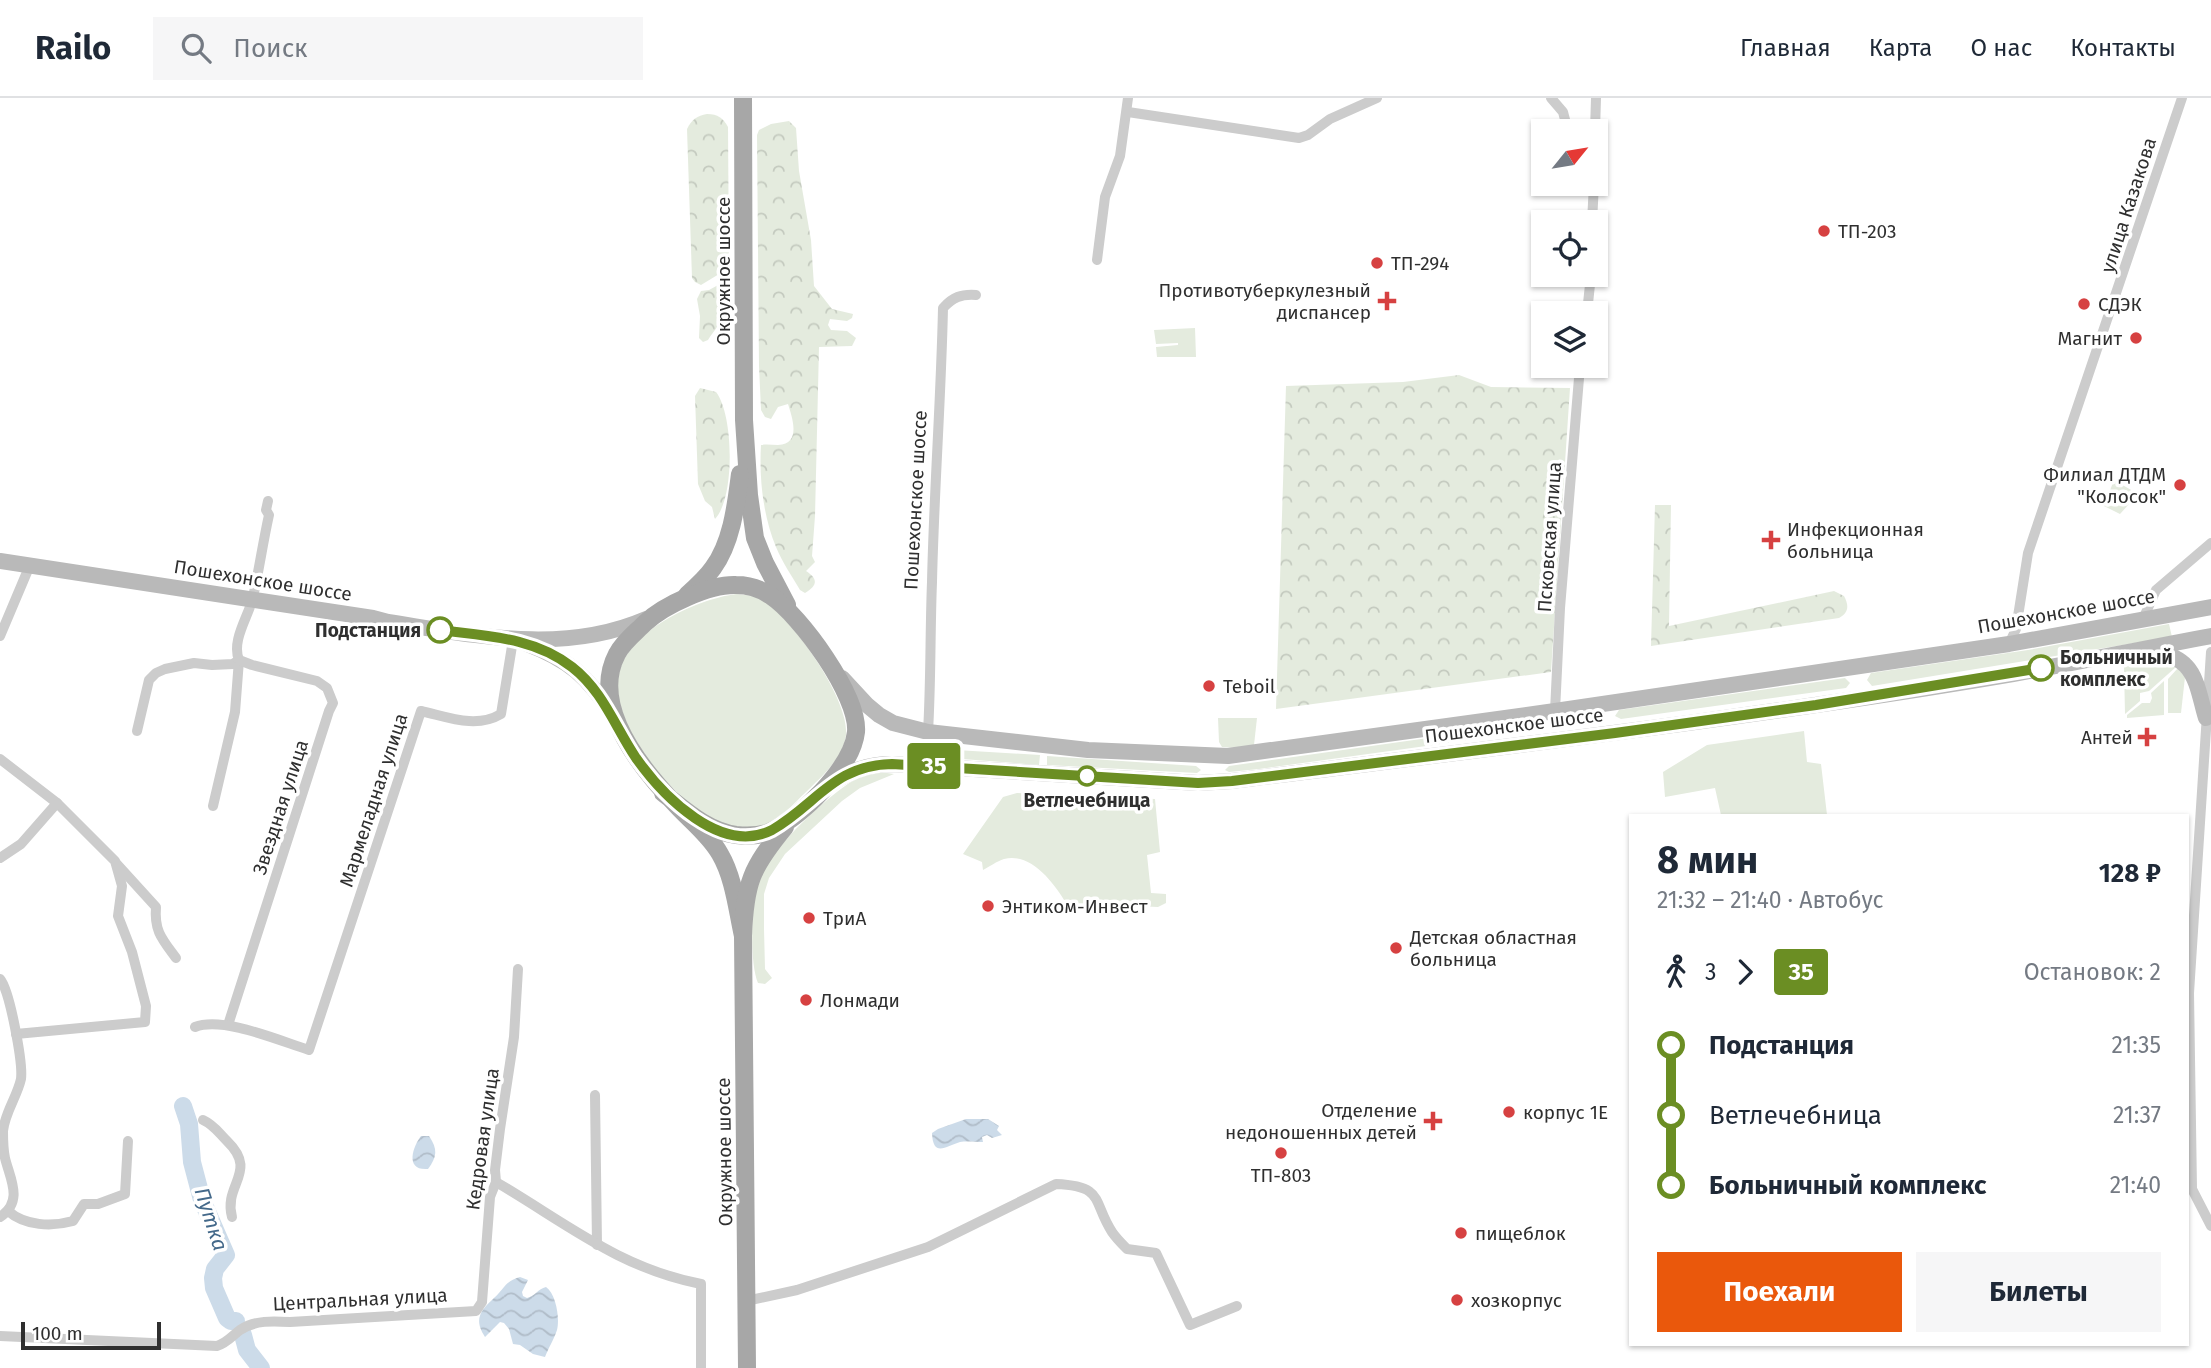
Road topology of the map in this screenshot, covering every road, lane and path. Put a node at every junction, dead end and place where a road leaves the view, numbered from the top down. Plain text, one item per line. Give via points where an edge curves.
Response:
1 (743, 98) edge
2 (1128, 98) edge
3 (1377, 98) edge
4 (1551, 98) edge
5 (1596, 98) edge
6 (2182, 98) edge
7 (1128, 111) junction
8 (1565, 119) edge
9 (1595, 119) edge
10 (1097, 260) dead end
11 (976, 295) dead end
12 (1578, 378) edge
13 (745, 443) junction
14 (268, 501) dead end
15 (2211, 543) edge
16 (0, 561) edge
17 (30, 565) junction
18 (253, 600) junction
19 (682, 600) junction
20 (2211, 606) edge
21 (791, 613) junction
22 (2162, 616) junction
23 (652, 617) junction
24 (2143, 620) junction
25 (0, 636) edge
26 (2211, 636) edge
27 (516, 640) junction
28 (2009, 644) junction
29 (2170, 644) junction
30 (2152, 648) junction
31 (2211, 652) edge
32 (239, 660) junction
33 (831, 666) junction
34 (1854, 667) junction
35 (1857, 698) junction
36 (1610, 703) junction
37 (1555, 711) junction
38 (2206, 718) junction
39 (618, 725) junction
40 (136, 731) dead end
41 (928, 733) junction
42 (1615, 733) junction
43 (1208, 756) junction
44 (0, 758) edge
45 (1210, 782) junction
46 (822, 790) junction
47 (663, 793) junction
48 (57, 803) junction
49 (213, 806) dead end
50 (796, 814) junction
51 (0, 858) edge
52 (115, 861) junction
53 (743, 936) junction
54 (176, 958) dead end
55 (518, 969) dead end
56 (0, 979) edge
57 (228, 1025) junction
58 (195, 1027) dead end
59 (16, 1034) junction
60 (595, 1095) dead end
61 (203, 1120) dead end
62 (128, 1140) dead end
63 (496, 1182) junction
64 (4, 1214) edge
65 (232, 1217) dead end
66 (2211, 1226) edge
67 (597, 1245) junction
68 (746, 1301) junction
69 (1237, 1306) dead end
70 (476, 1311) joint
71 (0, 1336) edge
72 (701, 1368) edge
73 (747, 1368) edge

1 - 13 main road, Окружное шоссе
2 - 7 street
3 - 7 street via 1299,138
4 - 8 street
5 - 9 street
6 - 28 street, улица Казакова via 2028,553 2016,629
7 - 10 street via 1120,156 1105,197
11 - 41 street, Пошехонское шоссе via 961,294 943,309
12 - 37 street, Псковская улица
13 - 19 main road, Окружное шоссе via 724,547 713,567
13 - 21 main road, Окружное шоссе via 755,538
14 - 18 street
15 - 24 street via 2156,590
16 - 17 main road, Пошехонское шоссе
17 - 18 main road, Пошехонское шоссе
17 - 25 street
18 - 27 main road, Пошехонское шоссе
18 - 32 street via 241,631
19 - 21 main road, Окружное шоссе via 739,584 769,594
19 - 23 main road, Окружное шоссе
20 - 22 main road, Пошехонское шоссе
21 - 33 main road, Окружное шоссе
22 - 24 main road, Пошехонское шоссе
22 - 29 main road via 2178,625 2179,634
23 - 27 main road via 600,635
23 - 39 main road, Окружное шоссе via 625,642 613,662 610,690
24 - 28 main road, Пошехонское шоссе
26 - 29 main road, Пошехонское шоссе
27 - 39 main road via 551,653 583,676
27 - 57 street, Мармеладная улица via 501,714 470,722 421,711 309,1050
28 - 34 main road, Пошехонское шоссе
29 - 30 main road, Пошехонское шоссе
30 - 35 main road, Пошехонское шоссе
30 - 38 main road via 2187,667
31 - 38 street
32 - 40 street via 182,665 156,673 149,680
32 - 49 street via 235,712
32 - 57 street, Звездная улица via 317,681 327,688 333,704
33 - 41 main road, Пошехонское шоссе via 879,715
33 - 46 main road, Окружное шоссе via 848,698 856,729 849,752
34 - 35 main road
34 - 36 main road, Пошехонское шоссе
35 - 42 main road, Пошехонское шоссе
36 - 37 main road, Пошехонское шоссе
36 - 42 main road
37 - 43 main road, Пошехонское шоссе
38 - 66 street via 2189,993 2192,1189
39 - 47 main road, Окружное шоссе
41 - 43 main road, Пошехонское шоссе via 1043,746
42 - 45 main road, Пошехонское шоссе
43 - 45 main road
44 - 48 street
45 - 46 main road, Пошехонское шоссе via 892,764 853,771
46 - 50 main road, Окружное шоссе
47 - 50 main road, Окружное шоссе via 709,826 736,835 767,833
47 - 53 main road, Окружное шоссе via 719,852
48 - 51 street via 21,844
48 - 52 street
50 - 53 main road, Окружное шоссе via 750,880
52 - 54 street via 156,907 158,934
52 - 59 street via 121,886 118,916 146,1006 145,1022
53 - 68 main road, Окружное шоссе
55 - 63 street, Кедровая улица
56 - 59 street
57 - 58 street
59 - 64 street via 21,1076 7,1111 3,1147 13,1196
60 - 67 street
61 - 65 street via 215,1126 240,1155 229,1205
62 - 64 street via 125,1194 84,1204 73,1221 60,1224 28,1222
63 - 67 street
63 - 70 street, Кедровая улица via 482,1302
67 - 72 street via 654,1272 701,1284
68 - 69 street via 797,1290 928,1247 1056,1184 1075,1185 1096,1196 1112,1232 1126,1249 1156,1253 1190,1325
68 - 73 main road, Окружное шоссе
70 - 71 street, Центральная улица via 255,1323 216,1346

